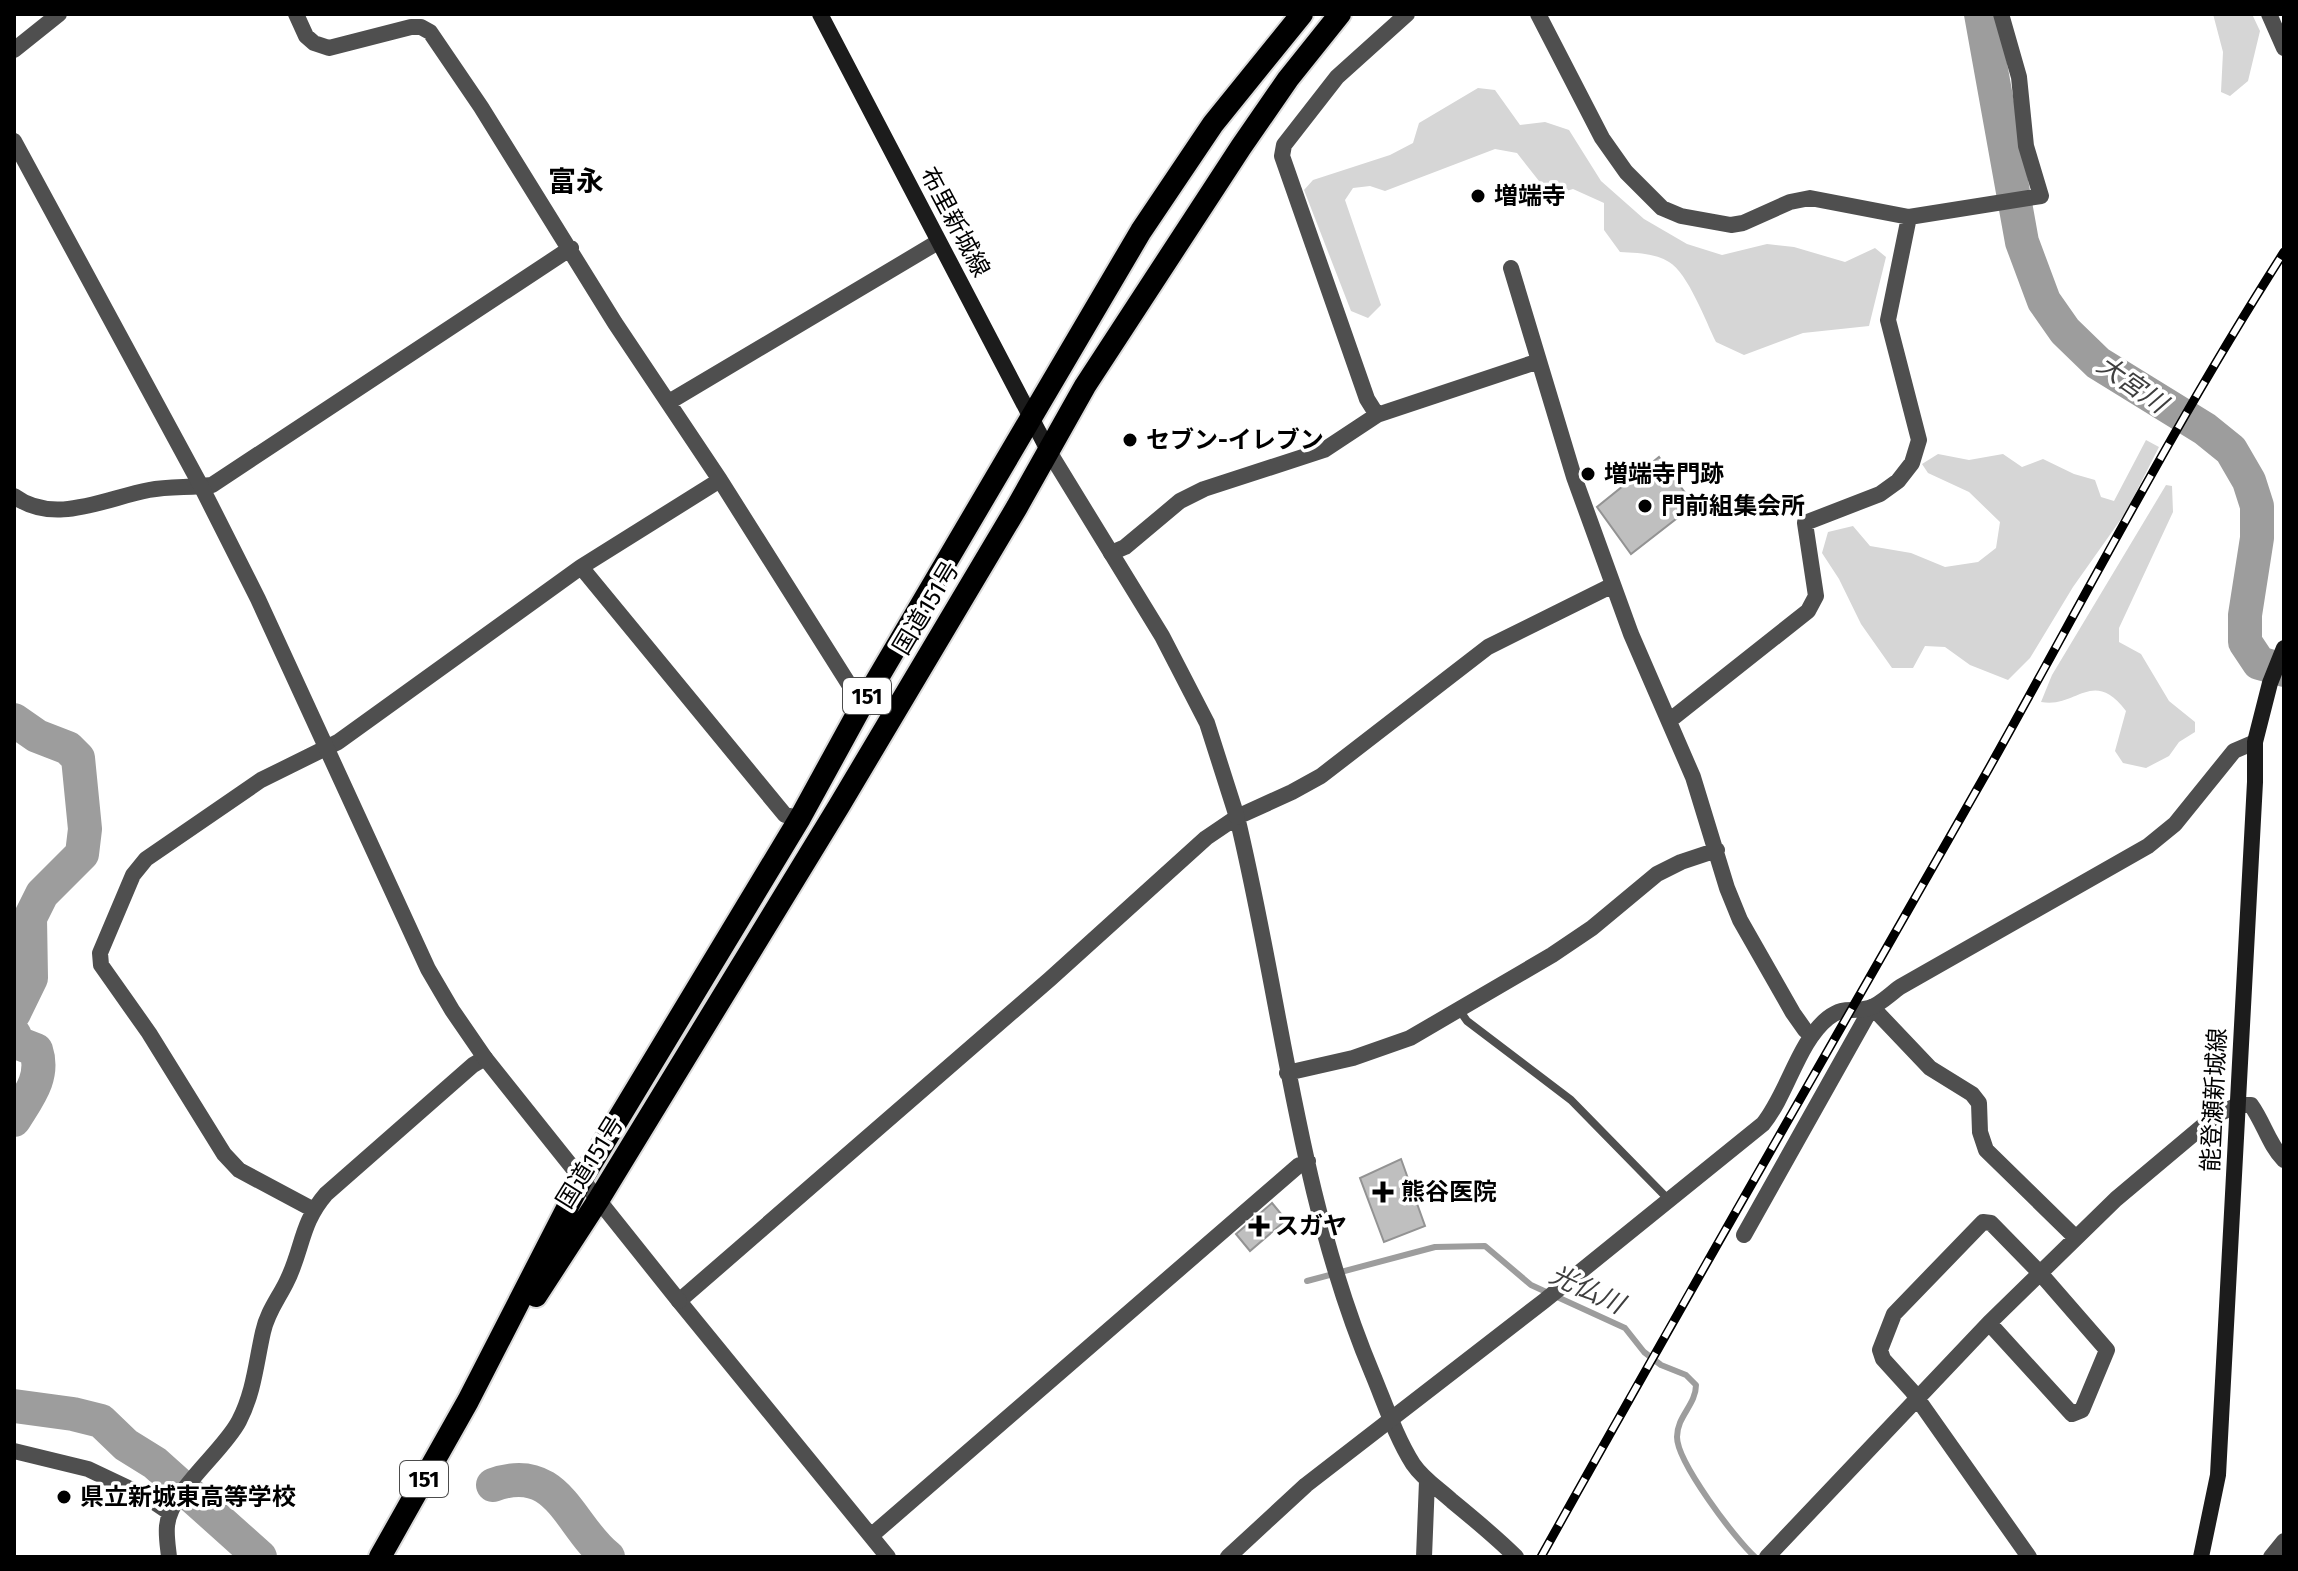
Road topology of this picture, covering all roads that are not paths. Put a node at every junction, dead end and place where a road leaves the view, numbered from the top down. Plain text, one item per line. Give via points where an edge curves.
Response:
1 (59, 14) edge
2 (296, 14) edge
3 (820, 14) edge
4 (1302, 14) edge
5 (1340, 14) edge
6 (1407, 14) edge
7 (1538, 14) edge
8 (2001, 14) edge
9 (2269, 14) edge
10 (2284, 48) edge
11 (14, 50) edge
12 (14, 141) edge
13 (1909, 217) junction
14 (938, 242) junction
15 (571, 248) junction
16 (1511, 268) dead end
17 (1539, 361) junction
18 (669, 402) junction
19 (1377, 415) junction
20 (1031, 421) junction
21 (1048, 450) junction
22 (720, 480) junction
23 (201, 486) junction
24 (14, 496) edge
25 (1111, 553) junction
26 (581, 567) junction
27 (1613, 585) junction
28 (2283, 650) edge
29 (862, 705) junction
30 (1669, 721) junction
31 (2255, 742) junction
32 (326, 747) junction
33 (1237, 817) junction
34 (800, 818) junction
35 (1717, 850) junction
36 (1872, 1007) junction
37 (1460, 1011) junction
38 (1812, 1035) junction
39 (485, 1058) junction
40 (1287, 1073) junction
41 (2238, 1105) junction
42 (2284, 1160) edge
43 (1308, 1161) junction
44 (582, 1179) junction
45 (599, 1199) junction
46 (1669, 1200) junction
47 (312, 1209) junction
48 (1744, 1235) dead end
49 (2076, 1238) junction
50 (2040, 1273) junction
51 (679, 1301) junction
52 (1989, 1323) junction
53 (1916, 1398) junction
54 (468, 1401) junction
55 (1392, 1419) junction
56 (14, 1451) edge
57 (1427, 1481) junction
58 (173, 1508) junction
59 (872, 1535) junction
60 (2284, 1541) edge
61 (169, 1557) edge
62 (380, 1557) edge
63 (888, 1557) edge
64 (1228, 1557) edge
65 (1424, 1557) edge
66 (1516, 1557) edge
67 (1767, 1557) edge
68 (2029, 1557) edge
69 (2201, 1557) edge
70 (2271, 1557) edge

1 - 11 street
2 - 15 street via 306,36 329,48 411,27 430,32
3 - 14 main road, 布里新城線
4 - 20 highway, 国道151号 / 151 via 1213,124 1165,195
5 - 21 highway, 国道151号 / 151 via 1227,169
6 - 19 street via 1337,77 1284,145 1282,156
7 - 13 street via 1602,138 1662,208 1731,225 1810,198
8 - 13 street via 2019,77 2026,146 2041,196
9 - 10 street
12 - 23 street
13 - 30 street via 1888,320 1919,440 1912,463 1880,494 1805,523 1816,596 1808,611
14 - 18 street
14 - 20 main road, 布里新城線
15 - 18 street
15 - 23 street via 212,485
16 - 17 street
17 - 19 street
17 - 27 street
18 - 22 street
19 - 25 street via 1324,450 1180,501
20 - 21 main road, 布里新城線
20 - 29 highway, 国道151号 / 151
21 - 25 street
21 - 45 highway, 国道151号 / 151
22 - 26 street
22 - 29 street
23 - 24 street via 149,490 52,510
23 - 32 street
25 - 33 street via 1207,723
26 - 32 street
26 - 34 street via 785,815
27 - 30 street
27 - 33 street via 1488,647 1321,776
28 - 31 main road, 能登瀬新城線
29 - 34 highway, 国道151号 / 151
30 - 35 street
31 - 36 street via 2234,751 2175,824 2148,846
31 - 41 main road, 能登瀬新城線
32 - 39 street via 428,969
32 - 47 street via 261,780 146,859 133,875 100,953 101,965 224,1154 239,1170
33 - 40 street
33 - 51 street via 1206,838
34 - 44 highway, 国道151号 / 151
35 - 37 street via 1657,874 1579,937
35 - 38 street via 1740,920 1793,1013
36 - 38 street via 1842,1009
36 - 48 street
36 - 49 street via 1930,1068 1972,1094 1979,1103 1986,1150
37 - 40 street via 1410,1038
37 - 46 lane via 1571,1100
38 - 46 street via 1763,1124
39 - 44 street
39 - 47 street
40 - 43 street
41 - 42 street via 2251,1105
41 - 49 street via 2216,1115
41 - 69 main road, 能登瀬新城線 via 2218,1475
43 - 55 street via 1335,1271
43 - 59 street
44 - 45 street
44 - 54 highway, 国道151号 / 151
45 - 51 street
45 - 54 highway, 国道151号 / 151
46 - 55 street
47 - 58 street via 287,1282 263,1329 251,1397 237,1425
49 - 50 street
50 - 52 street
50 - 52 street via 2107,1350 2082,1410 2072,1414
50 - 53 street via 1991,1223 1983,1222 1894,1314 1880,1350
51 - 59 street
52 - 53 street
53 - 67 street
53 - 68 street
54 - 62 highway, 国道151号 / 151
55 - 57 street
55 - 64 street via 1306,1485
56 - 58 street via 88,1469
57 - 65 street
57 - 66 street
58 - 61 street via 167,1525
59 - 63 street
60 - 70 street

